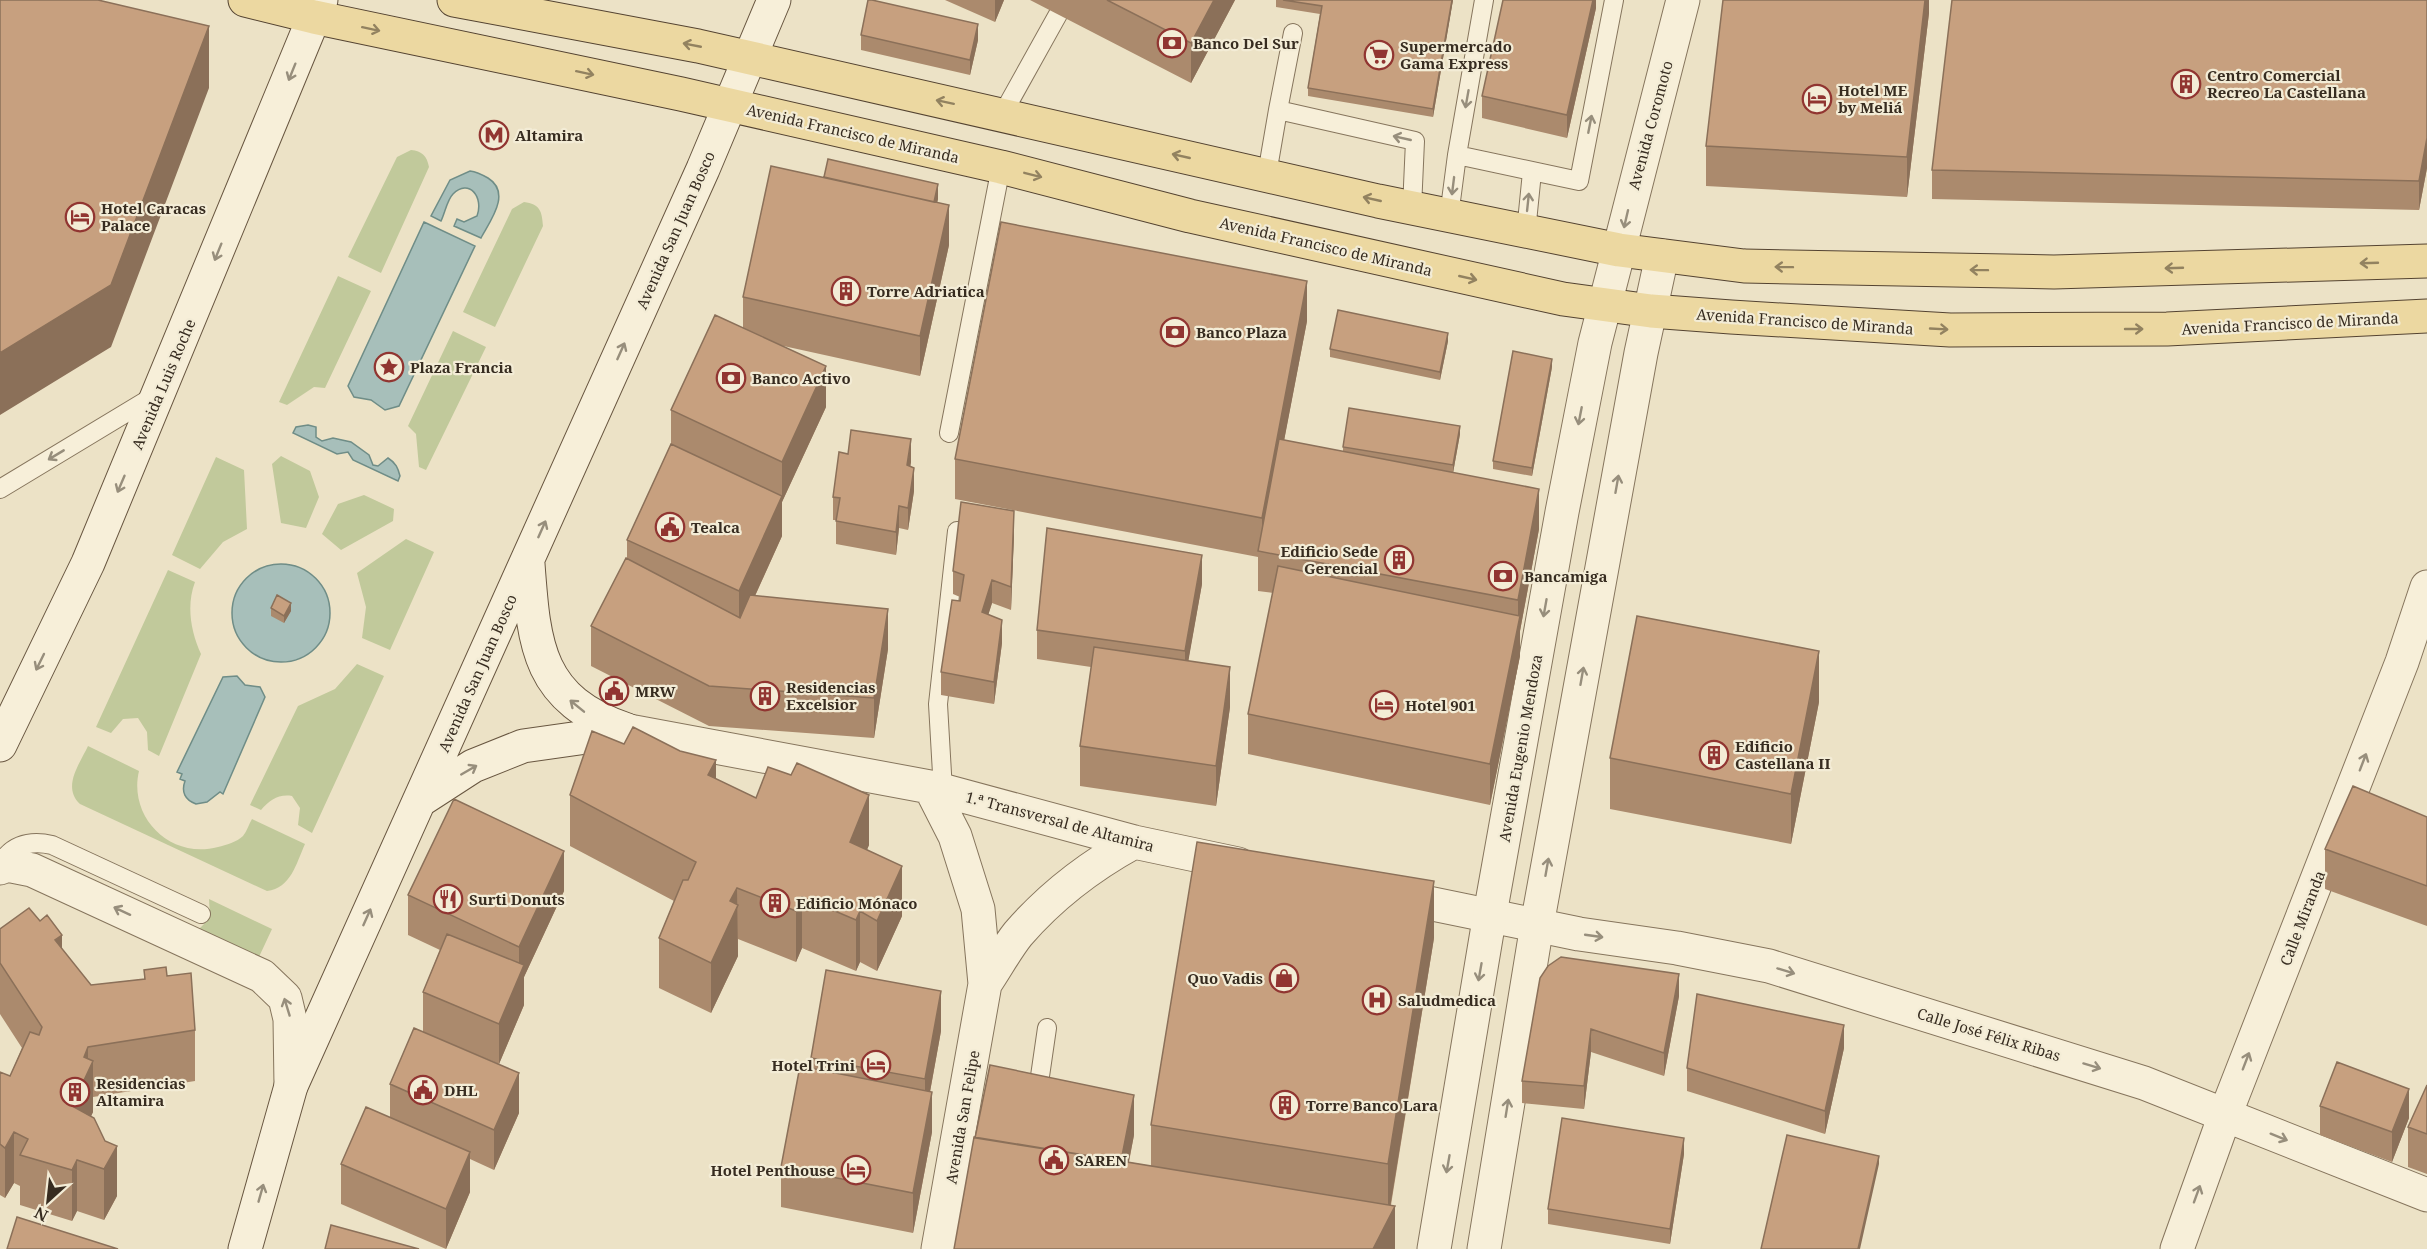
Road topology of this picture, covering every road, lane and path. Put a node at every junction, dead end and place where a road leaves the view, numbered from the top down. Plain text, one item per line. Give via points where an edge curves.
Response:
1 (245, 0) edge
2 (453, 0) edge
3 (774, 0) edge
4 (1066, 0) edge
5 (1484, 0) edge
6 (1614, 0) edge
7 (1683, 0) edge
8 (317, 9) edge
9 (1293, 33) dead end
10 (749, 58) junction
11 (731, 105) junction
12 (1278, 110) junction
13 (1002, 115) junction
14 (1457, 155) junction
15 (1000, 167) junction
16 (1532, 172) junction
17 (1267, 174) junction
18 (1412, 208) junction
19 (1449, 216) junction
20 (1526, 232) junction
21 (1619, 250) junction
22 (1662, 256) junction
23 (2427, 261) edge
24 (1606, 304) junction
25 (1651, 311) junction
26 (2427, 316) edge
27 (160, 392) junction
28 (949, 433) dead end
29 (0, 489) edge
30 (957, 531) edge
31 (528, 561) junction
32 (2427, 586) edge
33 (2414, 667) edge
34 (0, 726) edge
35 (629, 731) junction
36 (0, 745) edge
37 (936, 789) junction
38 (419, 801) junction
39 (1134, 842) junction
40 (0, 866) edge
41 (1263, 869) edge
42 (1356, 888) edge
43 (201, 914) dead end
44 (1490, 914) junction
45 (1537, 925) junction
46 (985, 984) junction
47 (1047, 1028) dead end
48 (1015, 1085) edge
49 (291, 1086) junction
50 (1038, 1090) junction
51 (1061, 1095) edge
52 (2225, 1115) junction
53 (2427, 1195) edge
54 (244, 1249) edge
55 (938, 1249) edge
56 (1434, 1249) edge
57 (1484, 1249) edge
58 (2177, 1249) edge

1 - 8 main road, Avenida Francisco de Miranda
10 -> 2 main road
3 - 10 street, Avenida San Juan Bosco
4 - 13 lane
5 -> 14 lane
16 -> 6 lane via 1579,181
7 -> 21 street, Avenida Coromoto
8 -> 11 main road, Avenida Francisco de Miranda
8 -> 27 street, Avenida Luis Roche
9 - 12 lane
10 - 11 street, Avenida San Juan Bosco
13 -> 10 main road
11 - 15 main road, Avenida Francisco de Miranda
31 -> 11 street, Avenida San Juan Bosco
12 - 17 lane
18 -> 12 lane via 1414,141
17 -> 13 main road
14 - 16 lane
14 -> 19 lane
15 -> 24 main road, Avenida Francisco de Miranda via 1190,216 1563,299
15 - 28 lane
20 -> 16 lane
18 -> 17 main road
18 - 19 main road
19 - 20 main road
20 - 21 main road
21 - 22 main road
21 - 24 street, Avenida Eugenio Mendoza
23 -> 22 main road via 2054,272 1744,266
22 - 25 street
24 - 25 main road, Avenida Francisco de Miranda
24 -> 44 street, Avenida Eugenio Mendoza via 1562,512
25 -> 26 main road, Avenida Francisco de Miranda via 1950,330 2167,329
45 -> 25 street
27 -> 29 lane
27 -> 36 street, Avenida Luis Roche via 88,562
30 - 37 lane via 938,704
35 -> 31 street via 586,713 565,696 553,678 539,651 533,626
31 - 38 street, Avenida San Juan Bosco
32 - 33 street, Calle Miranda
52 -> 33 street, Calle Miranda
34 - 36 lane
35 - 37 street, 1.ª Transversal de Altamira
38 -> 35 street via 473,766 523,746
37 - 39 street, 1.ª Transversal de Altamira
37 - 46 street, Avenida San Felipe via 978,909
49 -> 38 street, Avenida San Juan Bosco
39 - 41 street, 1.ª Transversal de Altamira
39 - 46 street, Avenida San Felipe via 1104,858 1059,894 1018,934
40 - 43 lane via 7,852 34,841 52,845
49 -> 40 street via 290,1019 285,998 262,976 32,870
42 - 44 street
44 - 45 street, Calle José Félix Ribas
44 -> 56 street, Avenida Eugenio Mendoza
45 -> 52 street, Calle José Félix Ribas via 1769,966 2110,1071
57 -> 45 street
46 - 55 street, Avenida San Felipe via 980,1078
47 - 50 lane
48 - 50 lane
54 -> 49 street, Avenida San Juan Bosco
50 - 51 lane
52 -> 53 street, Calle José Félix Ribas
58 -> 52 street, Calle Miranda

